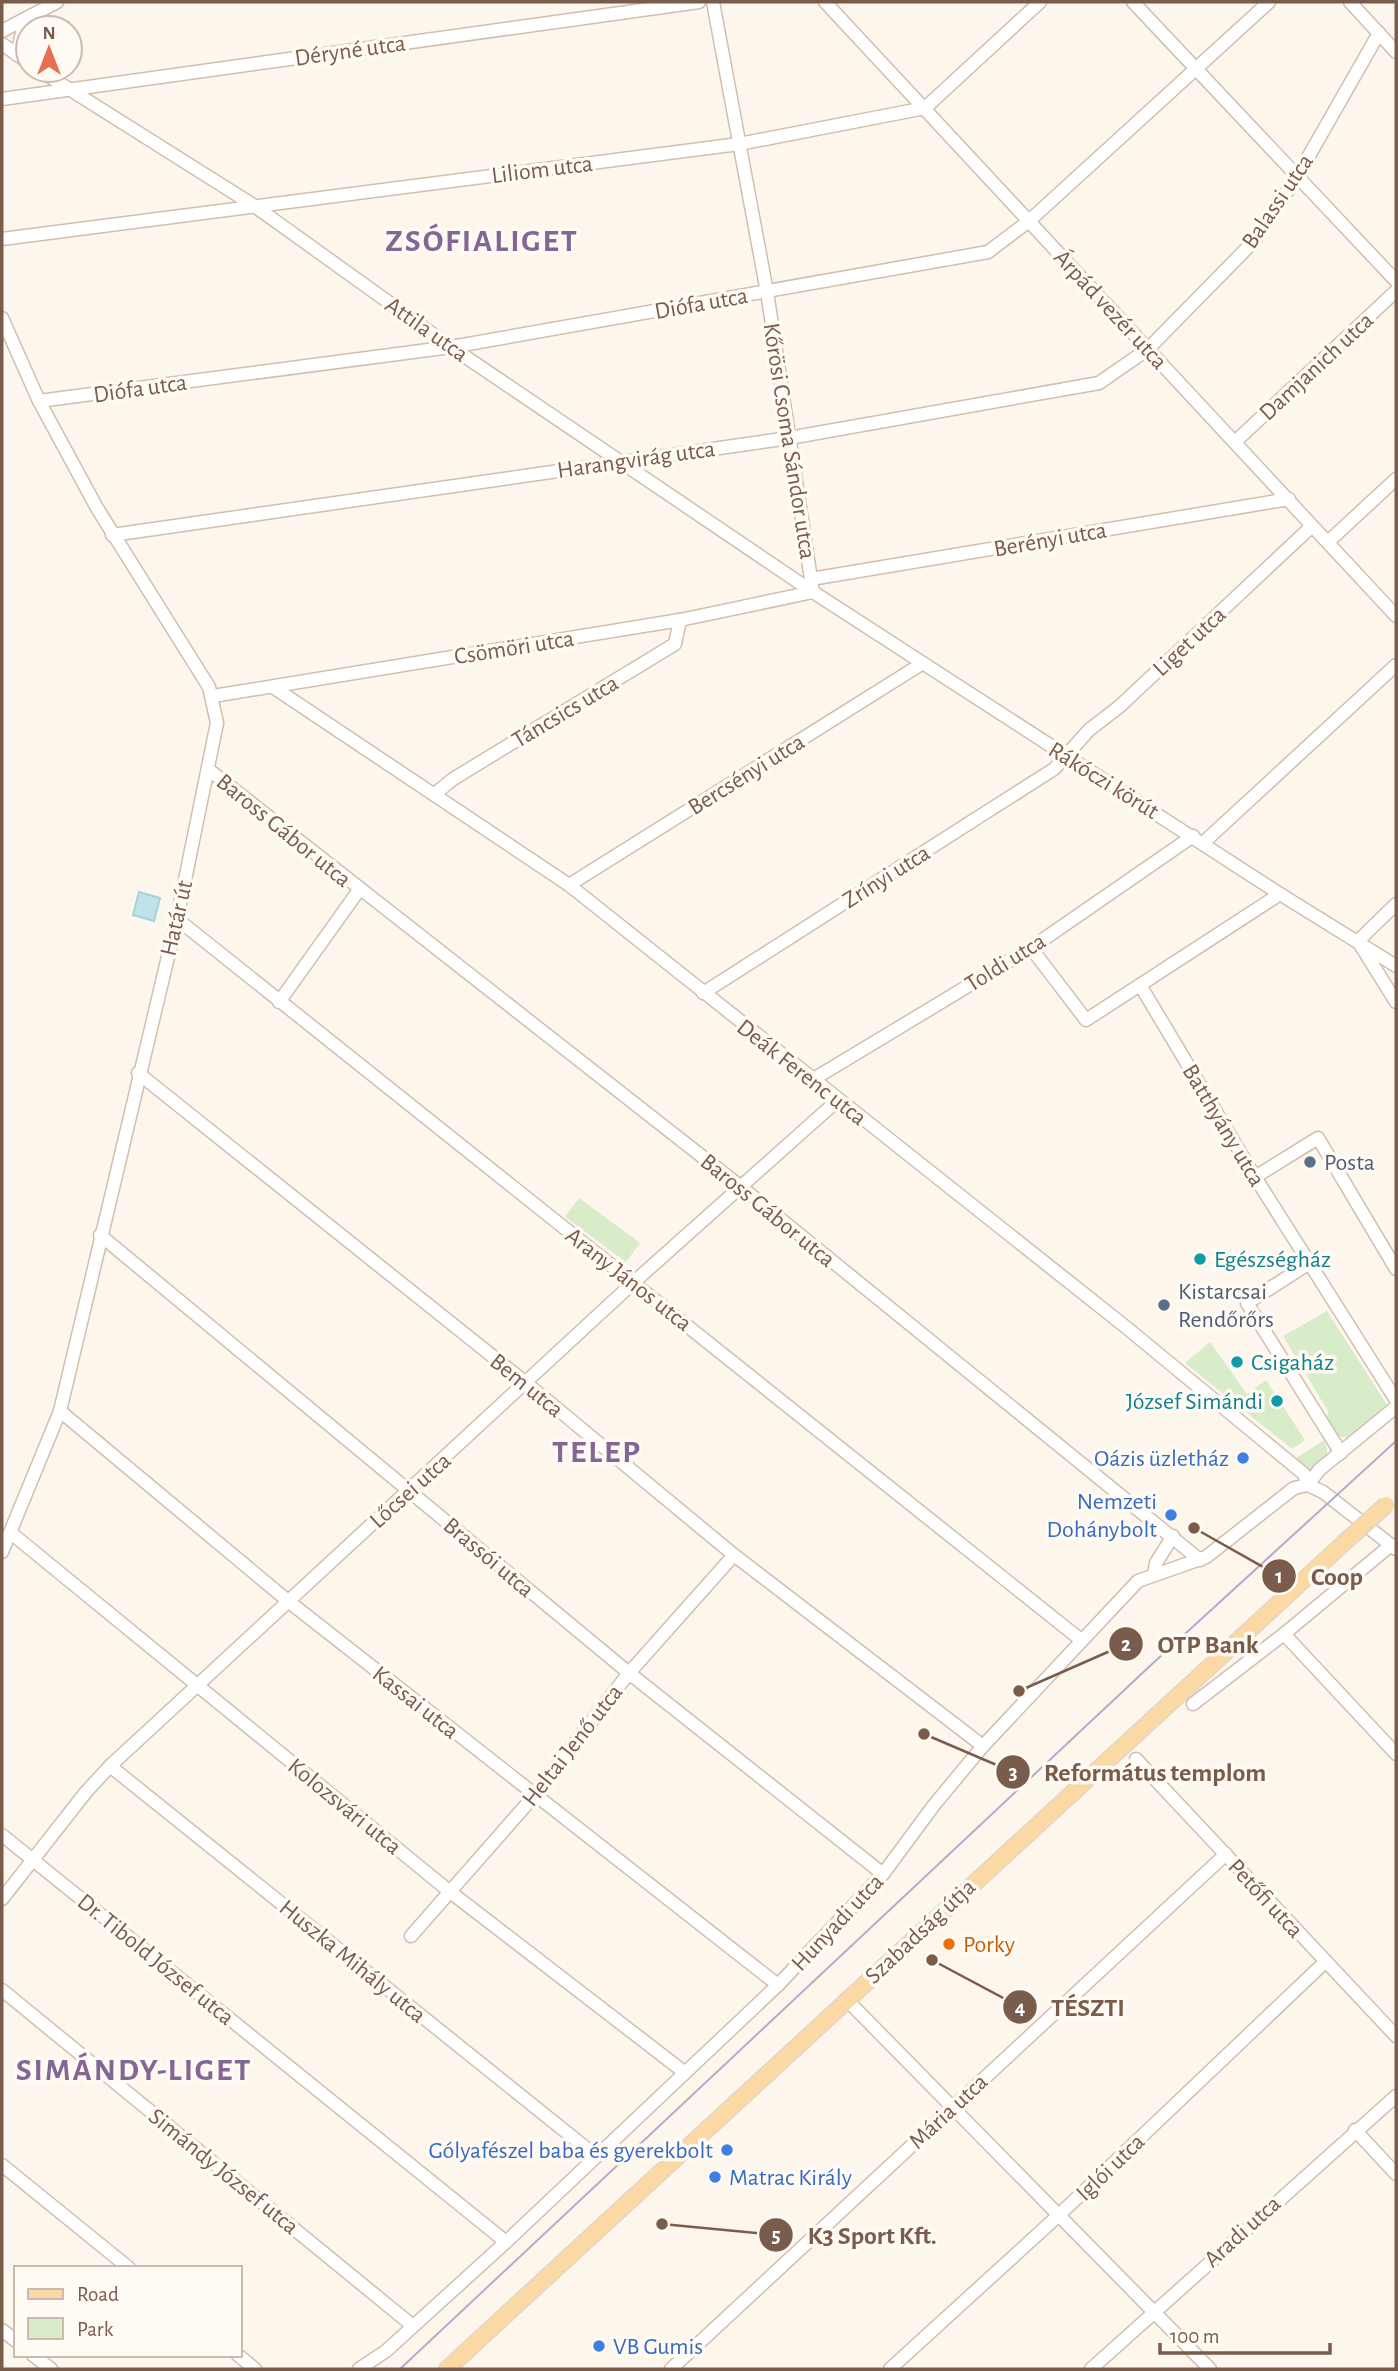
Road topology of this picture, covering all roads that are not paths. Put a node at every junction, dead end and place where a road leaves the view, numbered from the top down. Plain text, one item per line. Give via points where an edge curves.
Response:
1 (57, 2) edge
2 (698, 2) edge
3 (713, 2) edge
4 (825, 2) edge
5 (1040, 2) edge
6 (1133, 2) edge
7 (1269, 2) edge
8 (1350, 2) edge
9 (34, 14) edge
10 (1378, 33) junction
11 (1396, 52) edge
12 (1196, 69) junction
13 (58, 84) edge
14 (65, 89) junction
15 (2, 99) edge
16 (925, 108) junction
17 (739, 144) junction
18 (1298, 176) junction
19 (253, 205) junction
20 (1030, 221) junction
21 (2, 239) edge
22 (1396, 281) edge
23 (1396, 291) edge
24 (767, 292) junction
25 (2, 318) edge
26 (451, 347) junction
27 (1148, 349) junction
28 (39, 401) junction
29 (789, 438) junction
30 (1236, 441) junction
31 (621, 461) junction
32 (1396, 479) edge
33 (1289, 499) junction
34 (1312, 526) junction
35 (112, 535) junction
36 (1328, 541) junction
37 (812, 586) junction
38 (1396, 616) edge
39 (681, 620) junction
40 (923, 663) junction
41 (1396, 665) edge
42 (273, 687) junction
43 (213, 696) junction
44 (1066, 756) junction
45 (209, 770) junction
46 (436, 793) junction
47 (1198, 840) junction
48 (569, 885) junction
49 (359, 890) junction
50 (1280, 894) junction
51 (1396, 904) edge
52 (177, 919) junction
53 (1358, 941) junction
54 (1031, 948) junction
55 (1396, 965) edge
56 (1140, 985) junction
57 (703, 993) junction
58 (279, 1002) junction
59 (1396, 1002) edge
60 (138, 1073) junction
61 (812, 1080) junction
62 (838, 1100) junction
63 (1255, 1177) junction
64 (741, 1187) junction
65 (100, 1235) junction
66 (1311, 1262) junction
67 (1396, 1269) edge
68 (634, 1282) junction
69 (526, 1383) junction
70 (1396, 1400) edge
71 (1396, 1407) edge
72 (60, 1411) junction
73 (1341, 1453) junction
74 (1308, 1485) junction
75 (410, 1491) junction
76 (1391, 1500) edge
77 (11, 1533) junction
78 (1173, 1536) junction
79 (1394, 1547) edge
80 (2, 1552) edge
81 (734, 1555) junction
82 (1200, 1560) junction
83 (1154, 1574) junction
84 (288, 1601) junction
85 (1284, 1634) junction
86 (1081, 1640) junction
87 (629, 1674) junction
88 (197, 1686) junction
89 (1192, 1704) dead end
90 (984, 1746) junction
91 (1396, 1754) edge
92 (1136, 1759) dead end
93 (110, 1766) junction
94 (534, 1796) junction
95 (2, 1835) edge
96 (1226, 1854) junction
97 (32, 1859) junction
98 (883, 1874) junction
99 (449, 1891) junction
100 (2, 1899) edge
101 (411, 1936) dead end
102 (1325, 1962) junction
103 (778, 1985) junction
104 (2, 1990) edge
105 (846, 1999) junction
106 (1396, 2036) edge
107 (684, 2072) junction
108 (1396, 2096) edge
109 (953, 2107) junction
110 (1355, 2130) junction
111 (596, 2156) junction
112 (2, 2165) edge
113 (1396, 2174) edge
114 (1060, 2214) junction
115 (506, 2242) junction
116 (127, 2266) edge
117 (1153, 2311) junction
118 (413, 2326) junction
119 (36, 2357) edge
120 (240, 2357) edge
121 (458, 2366) edge
122 (51, 2369) edge
123 (255, 2369) edge
124 (359, 2369) edge
125 (671, 2369) edge
126 (890, 2369) edge
127 (1091, 2369) edge
128 (1210, 2369) edge

1 - 9 street
2 - 14 street, Déryné utca
3 - 17 street, Kőrösi Csoma Sándor utca
4 - 16 street, Árpád vezér utca
5 - 16 street
6 - 12 street
7 - 12 street, Diófa utca
8 - 10 street
10 - 11 street
10 - 18 street, Balassi utca
12 - 18 street
12 - 20 street, Diófa utca
13 - 14 street, Attila utca
14 - 15 street, Déryné utca
14 - 19 street, Attila utca
16 - 17 street, Liliom utca
16 - 20 street, Árpád vezér utca
17 - 19 street, Liliom utca
17 - 24 street, Kőrösi Csoma Sándor utca
18 - 22 street
18 - 27 street, Balassi utca via 1254,241
19 - 21 street, Liliom utca
19 - 26 street, Attila utca
20 - 24 street, Diófa utca via 988,253
20 - 27 street, Árpád vezér utca
23 - 30 street, Damjanich utca
24 - 26 street, Diófa utca
24 - 29 street, Kőrösi Csoma Sándor utca
25 - 28 street, Határ út
26 - 28 street, Diófa utca
26 - 31 street, Attila utca
27 - 29 street, Harangvirág utca via 1099,383
27 - 30 street, Árpád vezér utca
28 - 35 street, Határ út
29 - 31 street, Harangvirág utca
29 - 37 street, Kőrösi Csoma Sándor utca
30 - 33 street, Árpád vezér utca
31 - 35 street, Harangvirág utca
31 - 37 street, Attila utca
32 - 36 street
33 - 34 street, Árpád vezér utca
33 - 37 street, Berényi utca
34 - 36 street, Árpád vezér utca
34 - 44 street, Liget utca
35 - 43 street, Határ út
36 - 38 street, Árpád vezér utca
37 - 39 street, Csömöri utca
37 - 40 street, Rákóczi körút
39 - 42 street, Csömöri utca
39 - 46 street, Táncsics utca via 675,644
40 - 44 street, Rákóczi körút
40 - 48 street, Bercsényi utca
41 - 47 street, Toldi utca
42 - 43 street, Csömöri utca
42 - 46 street, Deák Ferenc utca
43 - 45 street, Határ út via 217,723
44 - 47 street, Rákóczi körút
44 - 57 street, Zrínyi utca via 1054,769
45 - 49 street, Baross Gábor utca
45 - 52 street, Határ út
46 - 48 street, Deák Ferenc utca
47 - 50 street, Rákóczi körút
47 - 54 street, Toldi utca
48 - 57 street, Deák Ferenc utca
49 - 58 street, Baross Gábor utca
49 - 64 street, Baross Gábor utca
50 - 53 street, Rákóczi körút
50 - 56 street
51 - 53 street
52 - 58 street, Arany János utca
52 - 60 street, Határ út
53 - 55 street, Rákóczi körút
53 - 59 street
54 - 56 street via 1086,1020
54 - 61 street, Toldi utca
56 - 63 street, Batthyány utca
57 - 61 street, Deák Ferenc utca
58 - 68 street, Arany János utca
60 - 65 street, Határ út
60 - 69 street, Bem utca
61 - 62 street, Deák Ferenc utca
62 - 64 street, Lőcsei utca
62 - 74 street, Deák Ferenc utca via 1127,1328 1304,1474
63 - 66 street, Batthyány utca
63 - 67 street via 1318,1139
64 - 68 street, Lőcsei utca
64 - 78 street, Baross Gábor utca
65 - 72 street, Határ út
65 - 75 street, Brassói utca
66 - 70 street, Batthyány utca
66 - 73 street via 1247,1303
68 - 69 street, Lőcsei utca
68 - 86 street, Arany János utca
69 - 75 street, Lőcsei utca
69 - 81 street, Bem utca
71 - 73 street
72 - 77 street, Határ út
72 - 84 street, Kassai utca
73 - 74 street
74 - 79 street, Deák Ferenc utca via 1324,1492
74 - 82 street, Hunyadi utca via 1286,1493
75 - 84 street, Lőcsei utca
75 - 87 street, Brassói utca
76 - 105 main road, Szabadság útja, bridge
77 - 80 street, Határ út
77 - 88 street, Kolozsvári utca
78 - 82 street, Baross Gábor utca
78 - 83 street
79 - 85 street
81 - 87 street, Heltai Jenő utca
81 - 90 street, Bem utca
82 - 83 street, Hunyadi utca
83 - 86 street, Hunyadi utca via 1138,1581
84 - 88 street, Lőcsei utca
84 - 94 street, Kassai utca
85 - 89 street
85 - 91 street
86 - 90 street, Hunyadi utca
87 - 94 street, Heltai Jenő utca
87 - 98 street, Brassói utca
88 - 93 street, Lőcsei utca
88 - 99 street, Kolozsvári utca
90 - 98 street, Hunyadi utca
92 - 96 street, Petőfi utca
93 - 97 street, Lőcsei utca
93 - 111 street, Huszka Mihály utca
94 - 99 street, Heltai Jenő utca
94 - 103 street, Kassai utca
95 - 97 street, Dr. Tibold József utca
96 - 102 street, Petőfi utca
96 - 109 street, Mária utca
97 - 100 street, Lőcsei utca
97 - 115 street, Dr. Tibold József utca
98 - 103 street, Hunyadi utca
99 - 101 street, Heltai Jenő utca
99 - 107 street, Kolozsvári utca
102 - 106 street, Petőfi utca
102 - 114 street, Iglói utca
103 - 107 street, Hunyadi utca
104 - 118 street, Simándy József utca
105 - 109 street
105 - 121 main road, Szabadság útja
107 - 111 street, Hunyadi utca
108 - 110 street, Aradi utca
109 - 114 street
109 - 125 street, Mária utca
110 - 113 street
110 - 117 street, Aradi utca
111 - 115 street, Hunyadi utca
112 - 116 street
114 - 117 street
114 - 126 street, Iglói utca
115 - 118 street, Hunyadi utca
117 - 127 street, Aradi utca
117 - 128 street
118 - 124 street, Hunyadi utca
119 - 122 street
120 - 123 street

